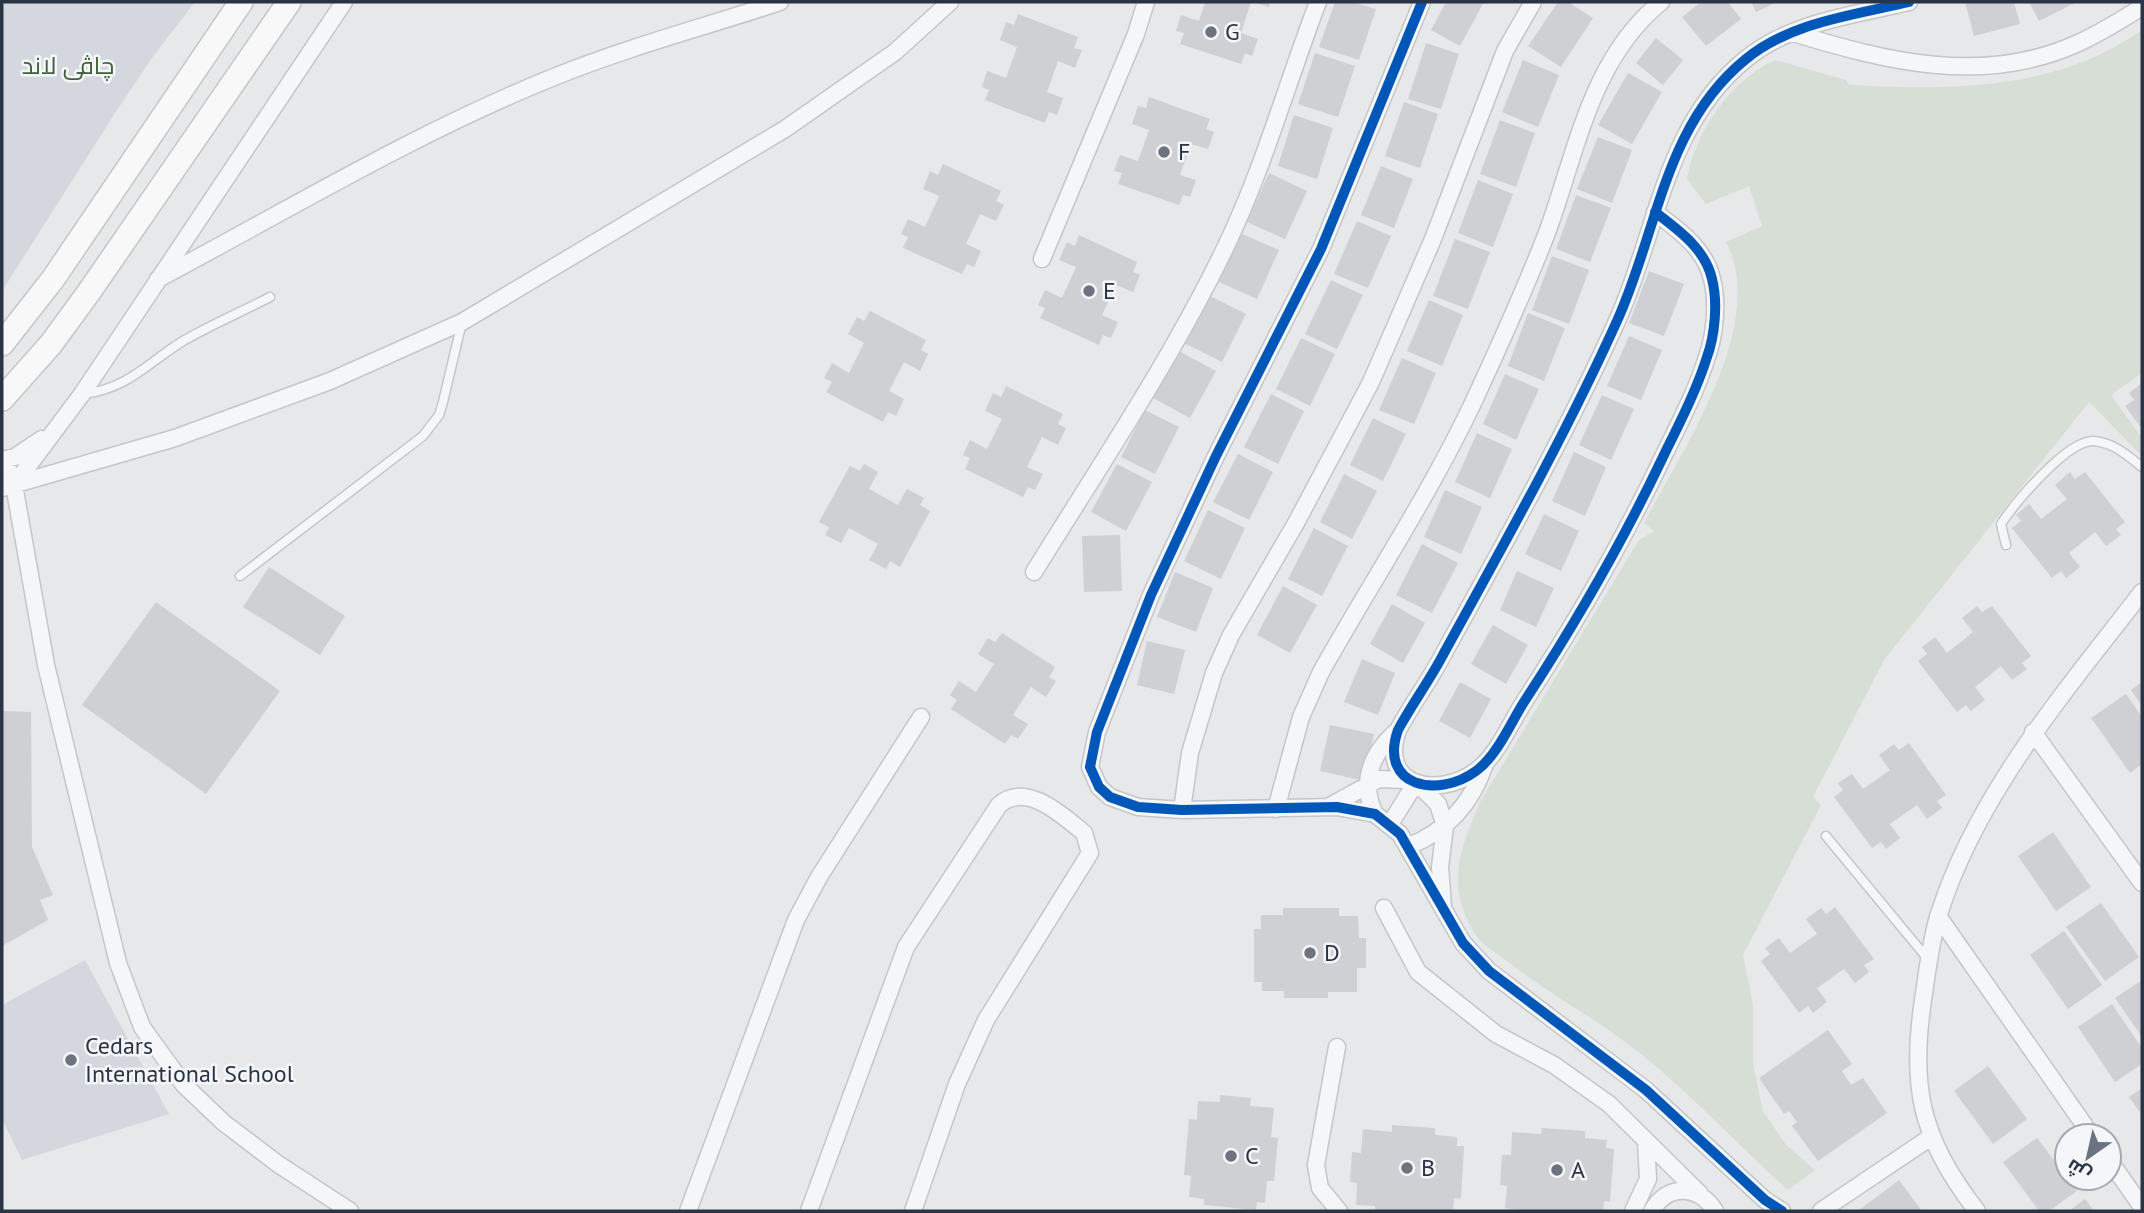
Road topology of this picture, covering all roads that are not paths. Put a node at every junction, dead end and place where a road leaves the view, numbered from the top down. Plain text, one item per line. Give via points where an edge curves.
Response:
1 (241, 2) edge
2 (289, 2) edge
3 (344, 2) edge
4 (780, 2) edge
5 (950, 2) edge
6 (1146, 2) edge
7 (1318, 2) edge
8 (1422, 2) edge
9 (1533, 2) edge
10 (1661, 2) edge
11 (1909, 2) edge
12 (2142, 8) edge
13 (1793, 33) junction
14 (1656, 212) junction
15 (1042, 259) dead end
16 (158, 279) junction
17 (270, 297) dead end
18 (462, 322) junction
19 (2, 344) edge
20 (82, 394) junction
21 (2, 399) edge
22 (55, 429) junction
23 (2, 462) edge
24 (2142, 467) edge
25 (8, 486) edge
26 (2006, 545) dead end
27 (1034, 572) dead end
28 (240, 576) dead end
29 (2142, 592) edge
30 (921, 717) dead end
31 (1398, 730) junction
32 (2033, 732) junction
33 (1485, 764) junction
34 (1368, 783) junction
35 (1415, 784) junction
36 (1276, 809) junction
37 (1325, 809) junction
38 (1182, 810) junction
39 (1375, 814) junction
40 (1390, 824) junction
41 (1445, 826) junction
42 (1826, 836) dead end
43 (1409, 846) junction
44 (2142, 883) edge
45 (1384, 908) dead end
46 (1443, 908) junction
47 (1938, 916) junction
48 (1929, 960) junction
49 (1337, 1047) dead end
50 (2082, 1122) edge
51 (1931, 1137) junction
52 (1646, 1141) junction
53 (2123, 1180) edge
54 (1711, 1205) edge
55 (2142, 1207) edge
56 (350, 1211) edge
57 (688, 1211) edge
58 (809, 1211) edge
59 (913, 1211) edge
60 (1339, 1211) edge
61 (1633, 1211) edge
62 (1652, 1211) edge
63 (1782, 1211) edge
64 (1821, 1211) edge
65 (1977, 1211) edge

1 - 19 main road via 53,279
2 - 21 main road via 89,292
3 - 16 street
4 - 16 street via 552,78 417,142
5 - 18 street via 895,52 785,128
6 - 15 street
7 - 27 street via 1251,192 1225,248 1176,341
8 - 38 street via 1332,225 1161,572 1097,732 1090,767 1110,797 1129,805
9 - 38 street via 1505,51 1438,226 1371,382 1214,673 1190,753
10 - 36 street via 1640,19 1589,103 1517,309 1470,409 1321,672 1297,729
11 - 13 street via 1811,24
12 - 13 street via 2076,45 1977,67 1916,65
13 - 14 street via 1746,59 1699,108 1684,134
14 - 31 street via 1618,318 1576,405 1443,656
14 - 33 street via 1690,241 1704,258 1712,279 1713,330 1708,355 1643,500 1601,577
16 - 20 street
17 - 20 lane via 184,340 133,379
18 - 25 street via 330,381 175,438
18 - 28 lane via 439,415 423,436
20 - 22 street
22 - 23 street
22 - 25 street
23 - 25 street via 9,469
24 - 26 lane via 2118,448 2092,440 2072,449 2017,500 2001,524
25 - 56 street via 118,963 137,1015 184,1085 224,1123
29 - 32 street
30 - 57 street via 796,920
31 - 34 street via 1376,753
31 - 35 street via 1395,761 1399,771
32 - 44 street
32 - 47 street via 1992,799
33 - 35 street via 1452,783
33 - 41 street via 1471,797
34 - 35 street via 1391,778
34 - 37 street
34 - 39 street
35 - 40 street
35 - 41 street via 1438,804
36 - 37 street
36 - 38 street
37 - 39 street
39 - 40 street
40 - 43 street
41 - 43 street
41 - 46 street via 1440,867
42 - 48 lane
43 - 46 street
45 - 52 street via 1418,972 1496,1034 1554,1065 1609,1104
46 - 63 street via 1463,943 1489,971 1646,1090
47 - 48 street
47 - 50 street
48 - 51 street via 1917,1066 1922,1110
49 - 60 street via 1316,1165 1320,1188
51 - 64 street
51 - 65 street
52 - 54 street
52 - 61 street via 1648,1179
53 - 55 street
54 - 62 street via 1677,1191 1666,1195
58 - 59 street via 906,947 999,805 1012,796 1029,796 1084,833 1090,853 986,1020 957,1084

